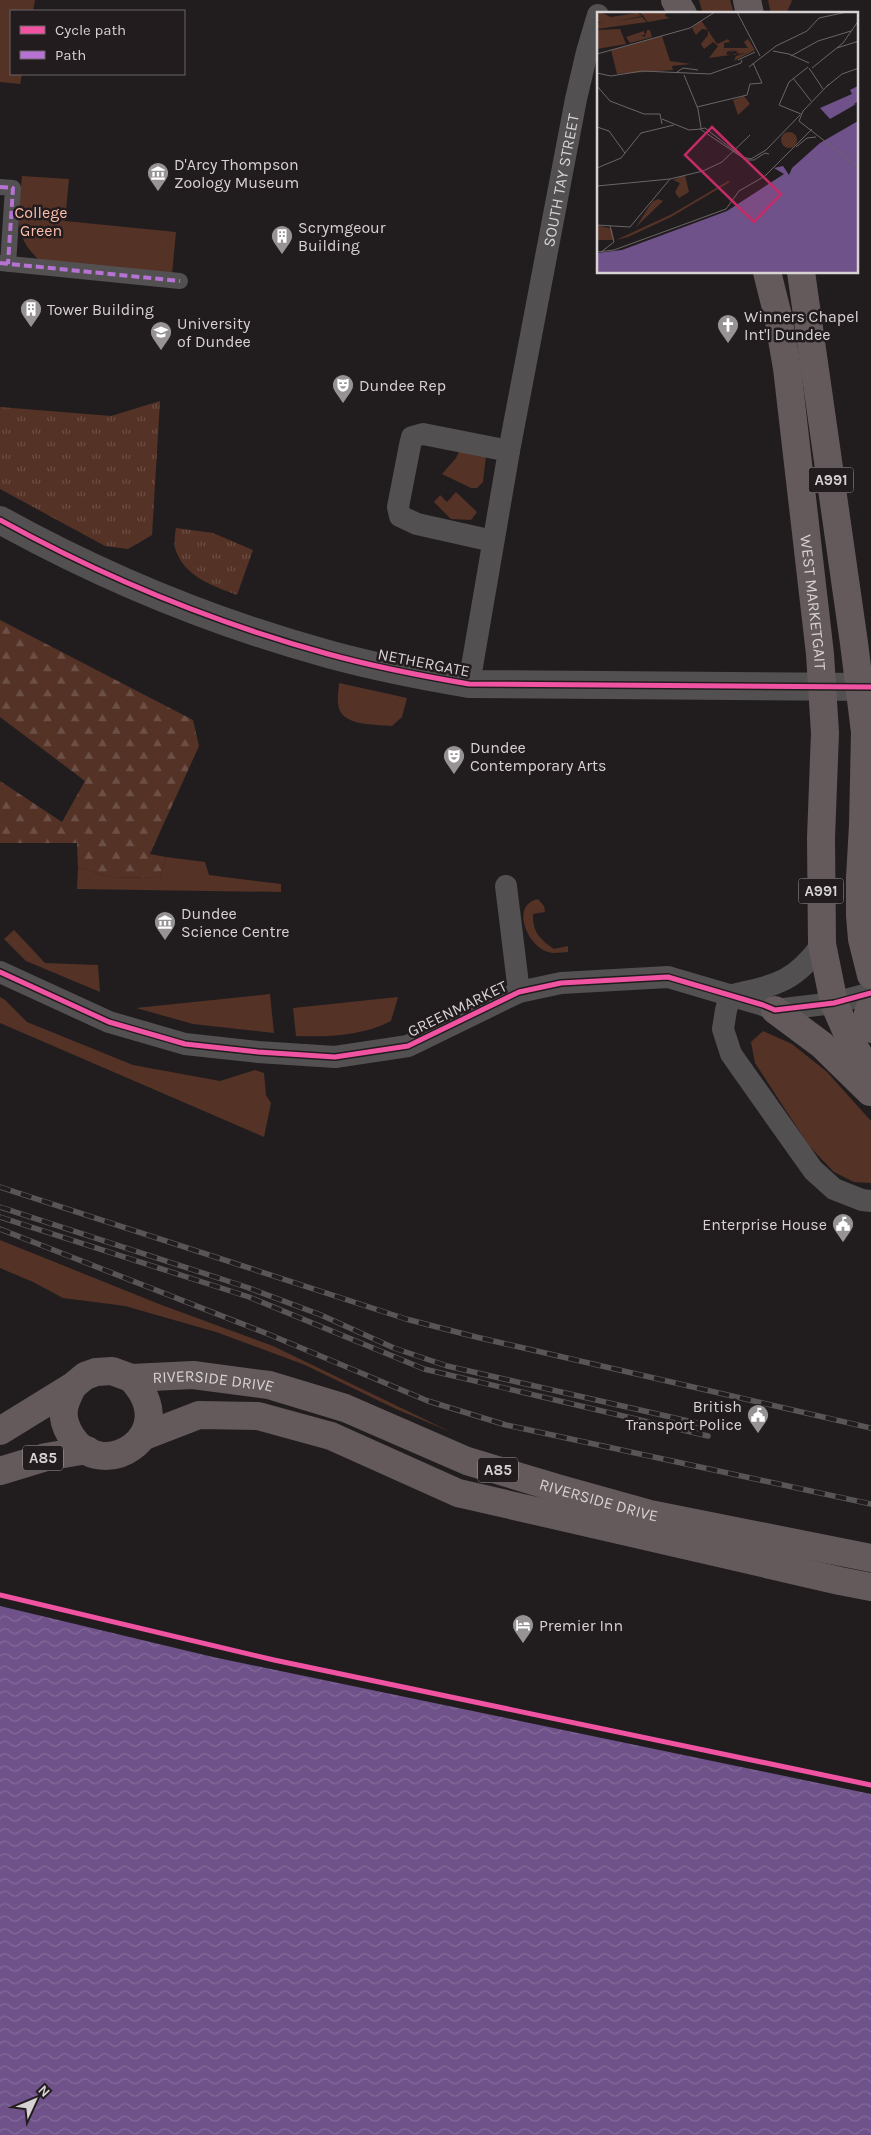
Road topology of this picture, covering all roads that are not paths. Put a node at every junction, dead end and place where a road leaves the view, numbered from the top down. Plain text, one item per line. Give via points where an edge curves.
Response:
1 (604, 0) edge
2 (676, 0) edge
3 (600, 12) edge
4 (682, 12) edge
5 (597, 21) edge
6 (0, 187) edge
7 (4, 264) edge
8 (768, 274) edge
9 (801, 274) edge
10 (180, 281) dead end
11 (509, 451) junction
12 (0, 520) edge
13 (493, 541) junction
14 (469, 684) junction
15 (822, 687) junction
16 (865, 687) edge
17 (868, 728) edge
18 (506, 886) dead end
19 (822, 944) junction
20 (0, 972) edge
21 (871, 975) edge
22 (519, 992) junction
23 (871, 993) edge
24 (730, 996) junction
25 (834, 1003) junction
26 (871, 1004) edge
27 (775, 1010) junction
28 (871, 1029) edge
29 (871, 1074) edge
30 (871, 1093) edge
31 (871, 1201) edge
32 (130, 1378) junction
33 (73, 1386) junction
34 (0, 1431) edge
35 (142, 1438) junction
36 (87, 1450) junction
37 (0, 1471) edge
38 (871, 1558) edge
39 (871, 1587) edge

1 - 3 street, SOUTH TAY STREET
2 - 4 main road
5 - 11 street, SOUTH TAY STREET via 580,80
6 - 7 street via 13,188
7 - 10 street
8 - 15 main road, WEST MARKETGAIT / A991 via 787,368
9 - 16 main road, WEST MARKETGAIT / A991
11 - 13 street, SOUTH TAY STREET
11 - 13 street via 423,434 412,437 398,507 400,516 417,524
12 - 14 street, NETHERGATE via 156,595 274,637 341,658
13 - 14 street
14 - 15 street, NETHERGATE
15 - 16 street, NETHERGATE
15 - 19 main road, WEST MARKETGAIT / A991 via 825,733 821,838
16 - 17 main road, WEST MARKETGAIT / A991
17 - 21 main road, WEST MARKETGAIT / A991 via 860,906 862,939
18 - 22 street, GREENMARKET
19 - 24 street via 799,972 777,984
19 - 25 main road, WEST MARKETGAIT / A991
20 - 22 street, GREENMARKET via 108,1022 185,1044 335,1056 408,1046
22 - 24 street, GREENMARKET via 561,983 668,976
23 - 25 street, GREENMARKET
24 - 27 street, GREENMARKET
24 - 31 street via 724,1029 731,1054 813,1170 834,1189
25 - 27 street, GREENMARKET
25 - 29 main road, WEST MARKETGAIT / A991 via 852,1044
26 - 28 main road via 868,1013
27 - 30 main road via 822,1045
32 - 33 main road, RIVERSIDE DRIVE / A85 via 112,1371 96,1372
32 - 35 main road, RIVERSIDE DRIVE via 142,1390 148,1404 149,1415
32 - 38 main road, RIVERSIDE DRIVE / A85 via 193,1376 269,1385 345,1408 467,1461 560,1489 650,1514
33 - 34 main road, RIVERSIDE DRIVE / A85
33 - 36 main road, A85 via 64,1404 65,1426 76,1444
35 - 36 main road, RIVERSIDE DRIVE / A85 via 131,1449 117,1455 95,1455
35 - 39 main road, RIVERSIDE DRIVE / A85 via 199,1415 258,1416 331,1436 458,1493
36 - 37 main road, RIVERSIDE DRIVE / A85 via 46,1457

